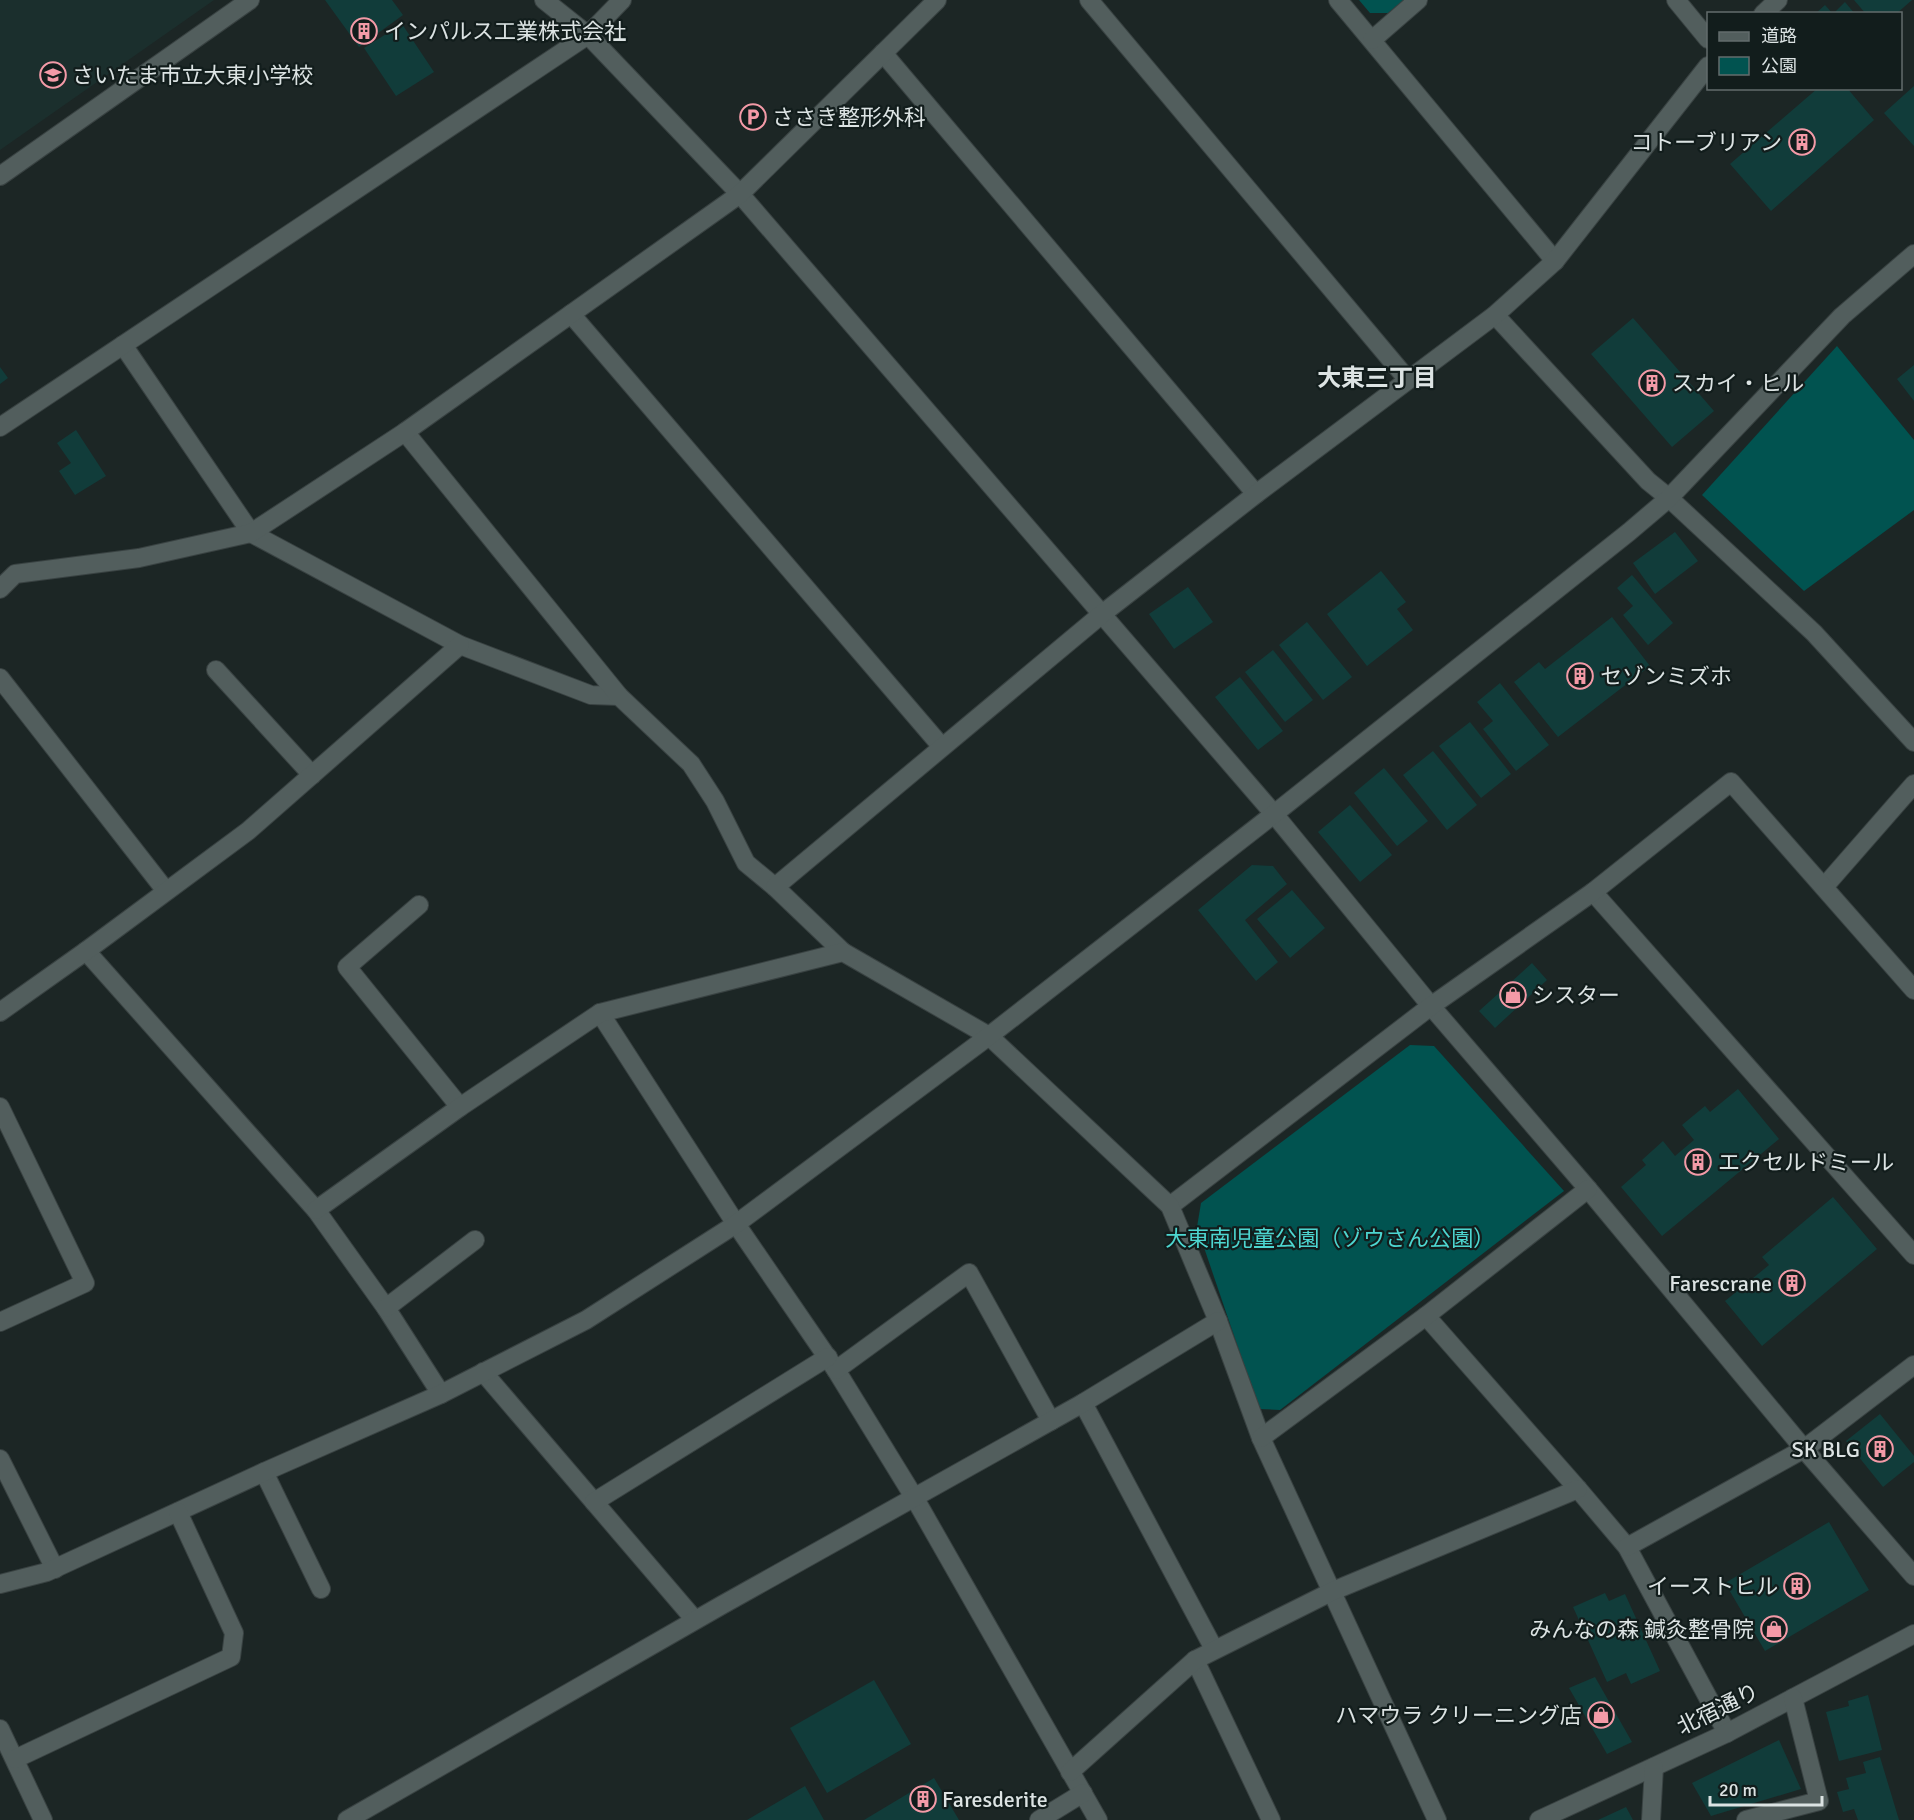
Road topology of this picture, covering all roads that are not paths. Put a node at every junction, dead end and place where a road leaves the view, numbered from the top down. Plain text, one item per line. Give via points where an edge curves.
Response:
1 (250, 0) edge
2 (544, 0) edge
3 (622, 0) edge
4 (937, 0) edge
5 (1089, 0) edge
6 (1338, 0) edge
7 (1419, 0) edge
8 (1676, 0) edge
9 (1778, 0) edge
10 (1765, 12) edge
11 (588, 35) junction
12 (1707, 38) edge
13 (1372, 40) junction
14 (883, 53) junction
15 (1707, 67) edge
16 (0, 176) edge
17 (740, 194) junction
18 (1914, 254) edge
19 (1555, 261) junction
20 (571, 314) junction
21 (1495, 315) junction
22 (123, 345) junction
23 (1408, 380) junction
24 (0, 427) edge
25 (405, 432) junction
26 (1256, 494) junction
27 (1669, 498) junction
28 (251, 533) junction
29 (0, 589) edge
30 (1102, 614) junction
31 (460, 645) junction
32 (216, 670) dead end
33 (0, 678) edge
34 (619, 696) junction
35 (1914, 742) edge
36 (942, 747) junction
37 (312, 775) junction
38 (1914, 784) edge
39 (1274, 814) junction
40 (775, 887) junction
41 (1824, 887) junction
42 (166, 891) junction
43 (1593, 892) junction
44 (419, 905) dead end
45 (86, 951) junction
46 (843, 952) junction
47 (1914, 990) edge
48 (1431, 1005) junction
49 (0, 1012) edge
50 (600, 1013) junction
51 (989, 1036) junction
52 (0, 1107) edge
53 (460, 1107) junction
54 (1588, 1190) junction
55 (1170, 1206) junction
56 (316, 1210) junction
57 (736, 1224) junction
58 (475, 1240) dead end
59 (1914, 1255) edge
60 (386, 1308) junction
61 (1426, 1316) junction
62 (1218, 1321) junction
63 (0, 1322) edge
64 (832, 1364) junction
65 (1914, 1365) edge
66 (483, 1372) junction
67 (441, 1394) junction
68 (1083, 1403) junction
69 (1051, 1421) junction
70 (1260, 1438) junction
71 (1803, 1449) junction
72 (0, 1459) edge
73 (264, 1472) junction
74 (1578, 1489) junction
75 (914, 1497) junction
76 (594, 1502) junction
77 (178, 1512) junction
78 (1626, 1547) junction
79 (55, 1569) junction
80 (1914, 1576) edge
81 (0, 1584) edge
82 (321, 1589) dead end
83 (1333, 1591) junction
84 (695, 1620) junction
85 (1914, 1634) edge
86 (1214, 1650) junction
87 (1195, 1660) junction
88 (1793, 1698) junction
89 (0, 1729) edge
90 (1727, 1733) junction
91 (15, 1759) junction
92 (1654, 1767) junction
93 (1070, 1772) junction
94 (1083, 1793) junction
95 (43, 1820) edge
96 (347, 1820) edge
97 (1039, 1820) edge
98 (1098, 1820) edge
99 (1271, 1820) edge
100 (1437, 1820) edge
101 (1539, 1820) edge
102 (1651, 1820) edge
103 (1746, 1820) edge

1 - 16 street
2 - 11 street
3 - 11 street
4 - 14 street
5 - 23 street
6 - 13 street
7 - 13 street
8 - 12 street
9 - 10 street
11 - 17 street
11 - 22 street
13 - 19 street
14 - 17 street
14 - 26 street
15 - 19 street
17 - 20 street
17 - 30 street
18 - 27 street via 1842,316
19 - 21 street
20 - 25 street
20 - 36 street
21 - 23 street
21 - 27 street via 1648,481
22 - 24 street
22 - 28 street
23 - 26 street
25 - 28 street
25 - 34 street
26 - 30 street
27 - 35 street via 1814,633
27 - 39 street
28 - 29 street via 139,558 15,574
28 - 31 street
30 - 36 street
30 - 39 street
31 - 34 street via 591,695
31 - 37 street
32 - 37 street
33 - 42 street
34 - 40 street via 691,764 715,801 746,863
36 - 40 street
37 - 42 street via 248,831
38 - 41 street
39 - 48 street
39 - 51 street
40 - 46 street
41 - 43 street via 1731,782
41 - 47 street
42 - 45 street
43 - 48 street
43 - 59 street
44 - 53 street via 347,967
45 - 49 street
45 - 56 street
46 - 50 street
46 - 51 street
48 - 54 street
48 - 55 street
50 - 53 street
50 - 57 street
51 - 55 street
51 - 57 street
52 - 63 street via 85,1283
53 - 56 street
54 - 61 street
54 - 71 street
55 - 62 street
56 - 60 street
57 - 64 street
57 - 66 street via 586,1320
58 - 60 street
60 - 67 street
61 - 70 street
61 - 74 street
62 - 68 street
62 - 70 street
64 - 69 street via 969,1273
64 - 75 street
64 - 76 street
65 - 71 street
66 - 67 street
66 - 76 street
67 - 73 street
68 - 69 street
68 - 86 street
69 - 75 street
70 - 83 street
71 - 78 street
71 - 80 street
72 - 79 street
73 - 77 street
73 - 82 street
74 - 78 street
74 - 83 street
75 - 84 street
75 - 93 street
76 - 84 street
77 - 79 street
77 - 91 street via 234,1633 231,1657
78 - 90 street
79 - 81 street
83 - 86 street
83 - 100 street
84 - 96 street
85 - 88 street, 北宿通り
86 - 87 street
87 - 93 street
87 - 99 street
88 - 90 street, 北宿通り
88 - 103 street via 1819,1801
89 - 91 street
90 - 92 street, 北宿通り
91 - 95 street
92 - 101 street, 北宿通り
92 - 102 street
93 - 94 street
94 - 97 street
94 - 98 street

